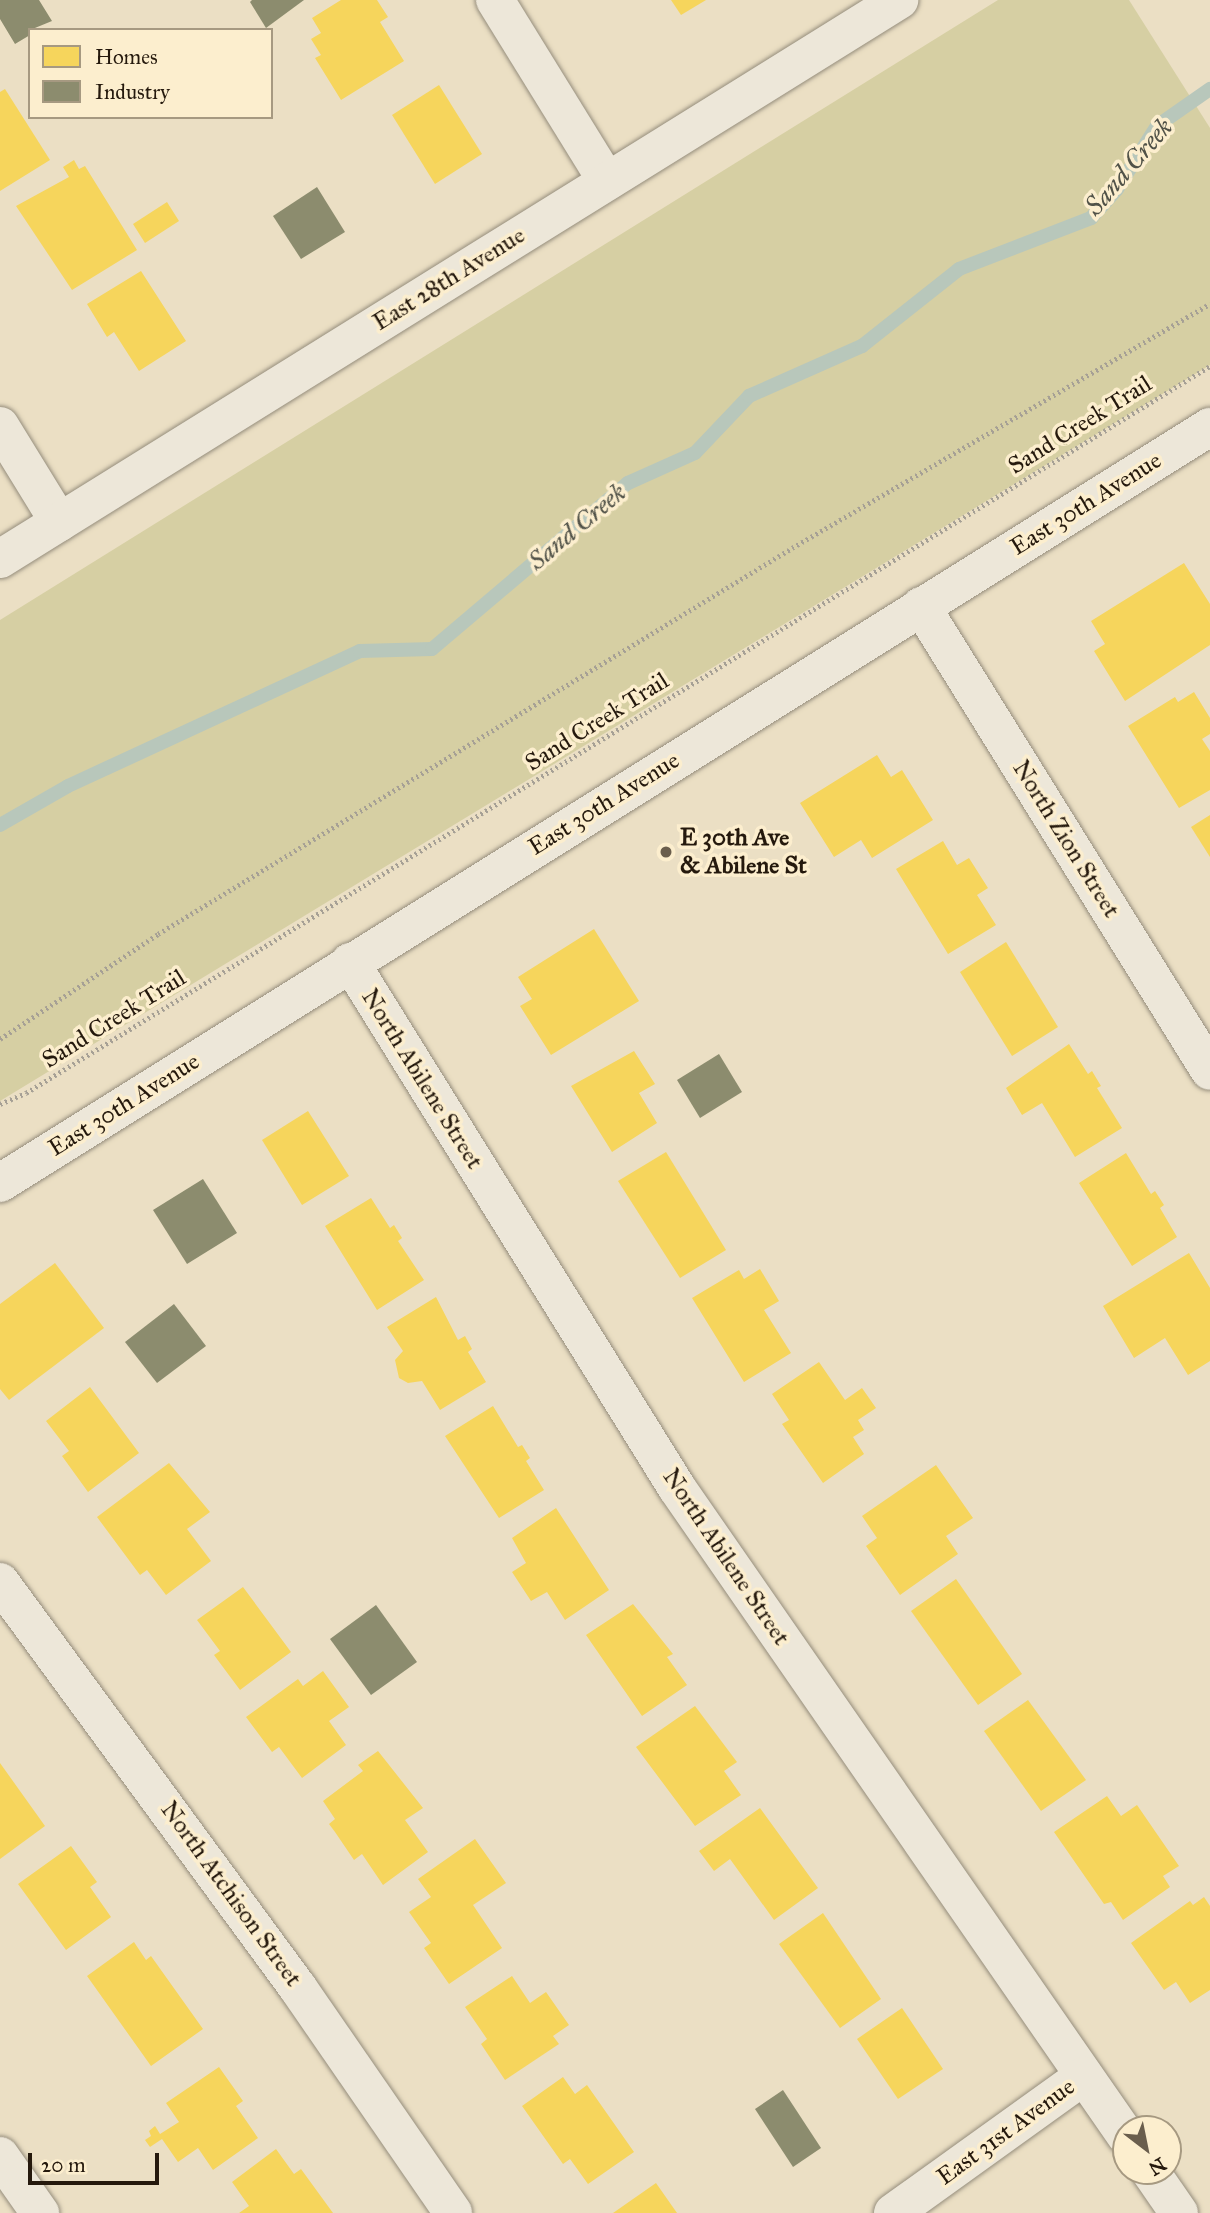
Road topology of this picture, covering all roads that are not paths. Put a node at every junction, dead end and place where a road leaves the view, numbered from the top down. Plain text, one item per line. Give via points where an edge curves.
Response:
1 (495, 0) edge
2 (899, 0) edge
3 (607, 181) junction
4 (0, 426) edge
5 (1210, 428) edge
6 (59, 522) junction
7 (0, 559) edge
8 (921, 606) junction
9 (350, 962) junction
10 (1210, 1071) edge
11 (0, 1183) edge
12 (0, 1582) edge
13 (1084, 2076) junction
14 (1112, 2116) edge
15 (0, 2156) edge
16 (1160, 2185) edge
17 (40, 2213) edge
18 (453, 2213) edge
19 (893, 2213) edge
20 (1179, 2213) edge

1 - 3 street
2 - 3 street, East 28th Avenue
3 - 6 street, East 28th Avenue
4 - 6 street
5 - 8 street, East 30th Avenue
6 - 7 street, East 28th Avenue
8 - 9 street, East 30th Avenue
8 - 10 street, North Zion Street
9 - 11 street, East 30th Avenue
9 - 13 street, North Abilene Street via 677,1488
12 - 18 street, North Atchison Street via 154,1787
13 - 14 street, North Abilene Street
13 - 19 street, East 31st Avenue
15 - 17 street
16 - 20 street

